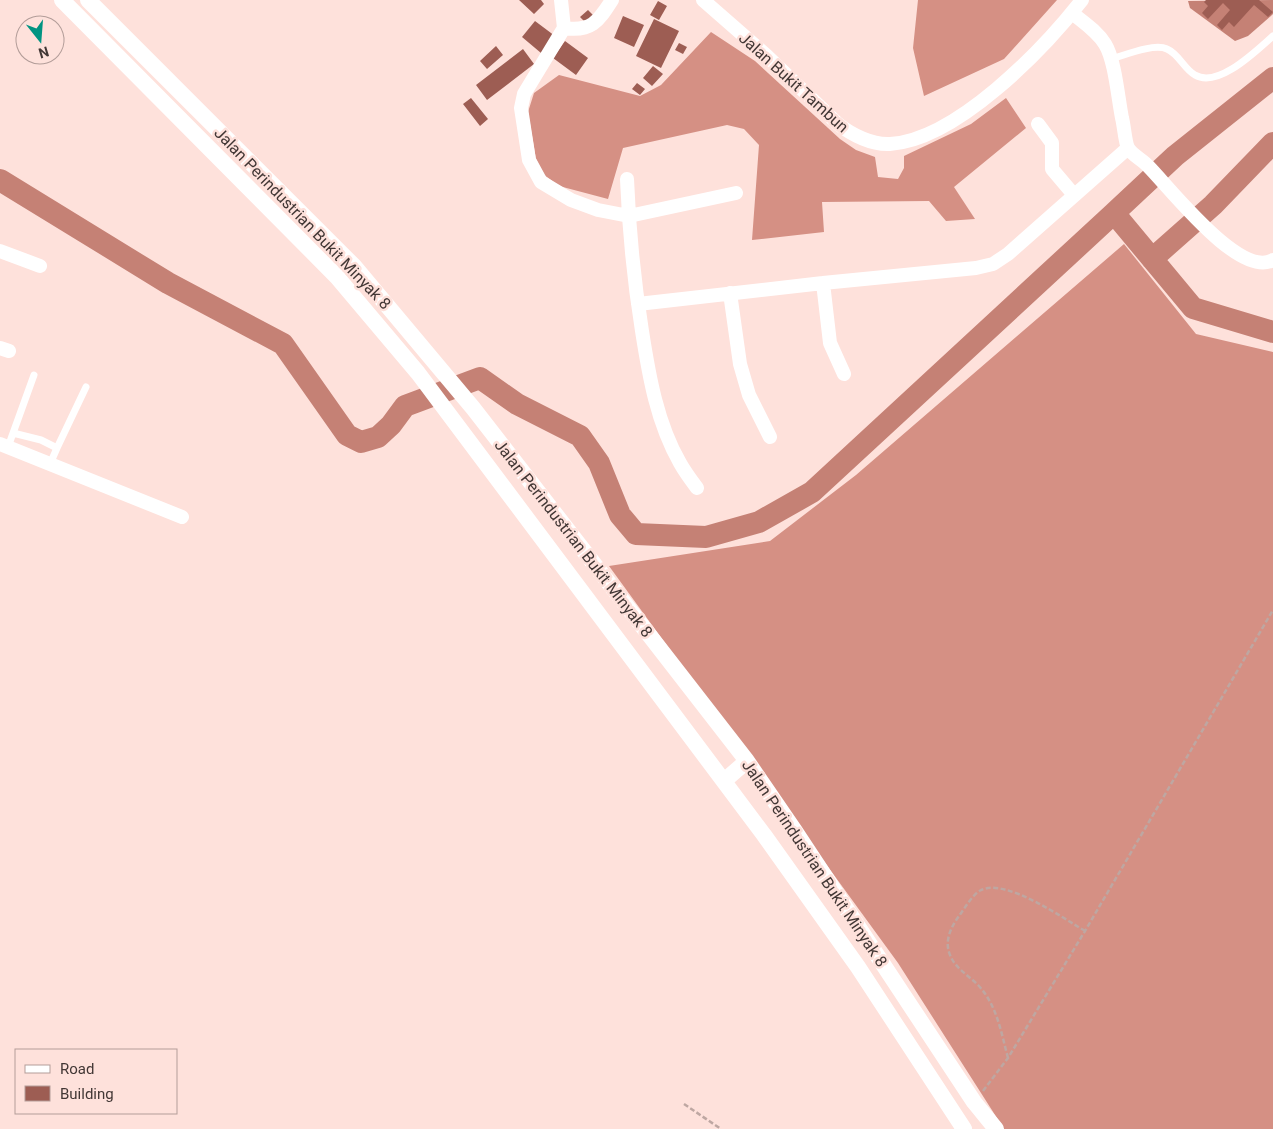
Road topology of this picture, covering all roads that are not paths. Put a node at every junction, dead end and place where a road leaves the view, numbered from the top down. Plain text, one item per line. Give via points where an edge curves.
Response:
1 (62, 0) edge
2 (88, 0) edge
3 (561, 0) edge
4 (612, 0) edge
5 (703, 0) edge
6 (1082, 0) edge
7 (1072, 13) junction
8 (564, 28) junction
9 (1273, 36) edge
10 (1111, 59) junction
11 (1038, 124) dead end
12 (1128, 148) junction
13 (628, 179) dead end
14 (736, 193) dead end
15 (1074, 195) junction
16 (629, 216) junction
17 (0, 251) edge
18 (1273, 260) edge
19 (40, 266) dead end
20 (823, 282) junction
21 (730, 293) junction
22 (638, 304) junction
23 (844, 374) dead end
24 (34, 375) dead end
25 (86, 388) dead end
26 (13, 432) junction
27 (770, 437) dead end
28 (4, 446) edge
29 (57, 448) junction
30 (50, 464) junction
31 (697, 488) dead end
32 (182, 517) dead end
33 (747, 761) junction
34 (724, 781) junction
35 (964, 1129) edge
36 (996, 1129) edge

1 - 34 street, Jalan Perindustrian Bukit Minyak 8 via 337,277 418,373
2 - 33 street, Jalan Perindustrian Bukit Minyak 8 via 354,266 473,408
3 - 8 street
4 - 8 street via 595,23 576,30
5 - 7 street, Jalan Bukit Tambun via 850,133 889,144 913,140 959,117 1019,69
6 - 7 street, Jalan Bukit Tambun
7 - 10 street via 1106,44
8 - 16 street via 524,94 521,108 529,160 541,182 571,200
9 - 10 lane via 1252,55 1214,77 1194,75 1168,49 1138,51
10 - 12 street
11 - 15 street via 1052,143 1052,170
12 - 15 street
12 - 18 street via 1229,249 1249,261
13 - 16 street
14 - 16 street
15 - 20 street via 994,264
16 - 22 street
17 - 19 street
20 - 21 street
20 - 23 street via 830,343
21 - 22 street
21 - 27 street via 740,364 749,396
22 - 31 street via 650,380 665,429 680,463
24 - 26 lane
25 - 29 lane
26 - 28 lane
26 - 29 lane
28 - 30 street
29 - 30 lane
30 - 32 street
33 - 34 street
33 - 36 street, Jalan Perindustrian Bukit Minyak 8 via 974,1102
34 - 35 street, Jalan Perindustrian Bukit Minyak 8 via 858,968

